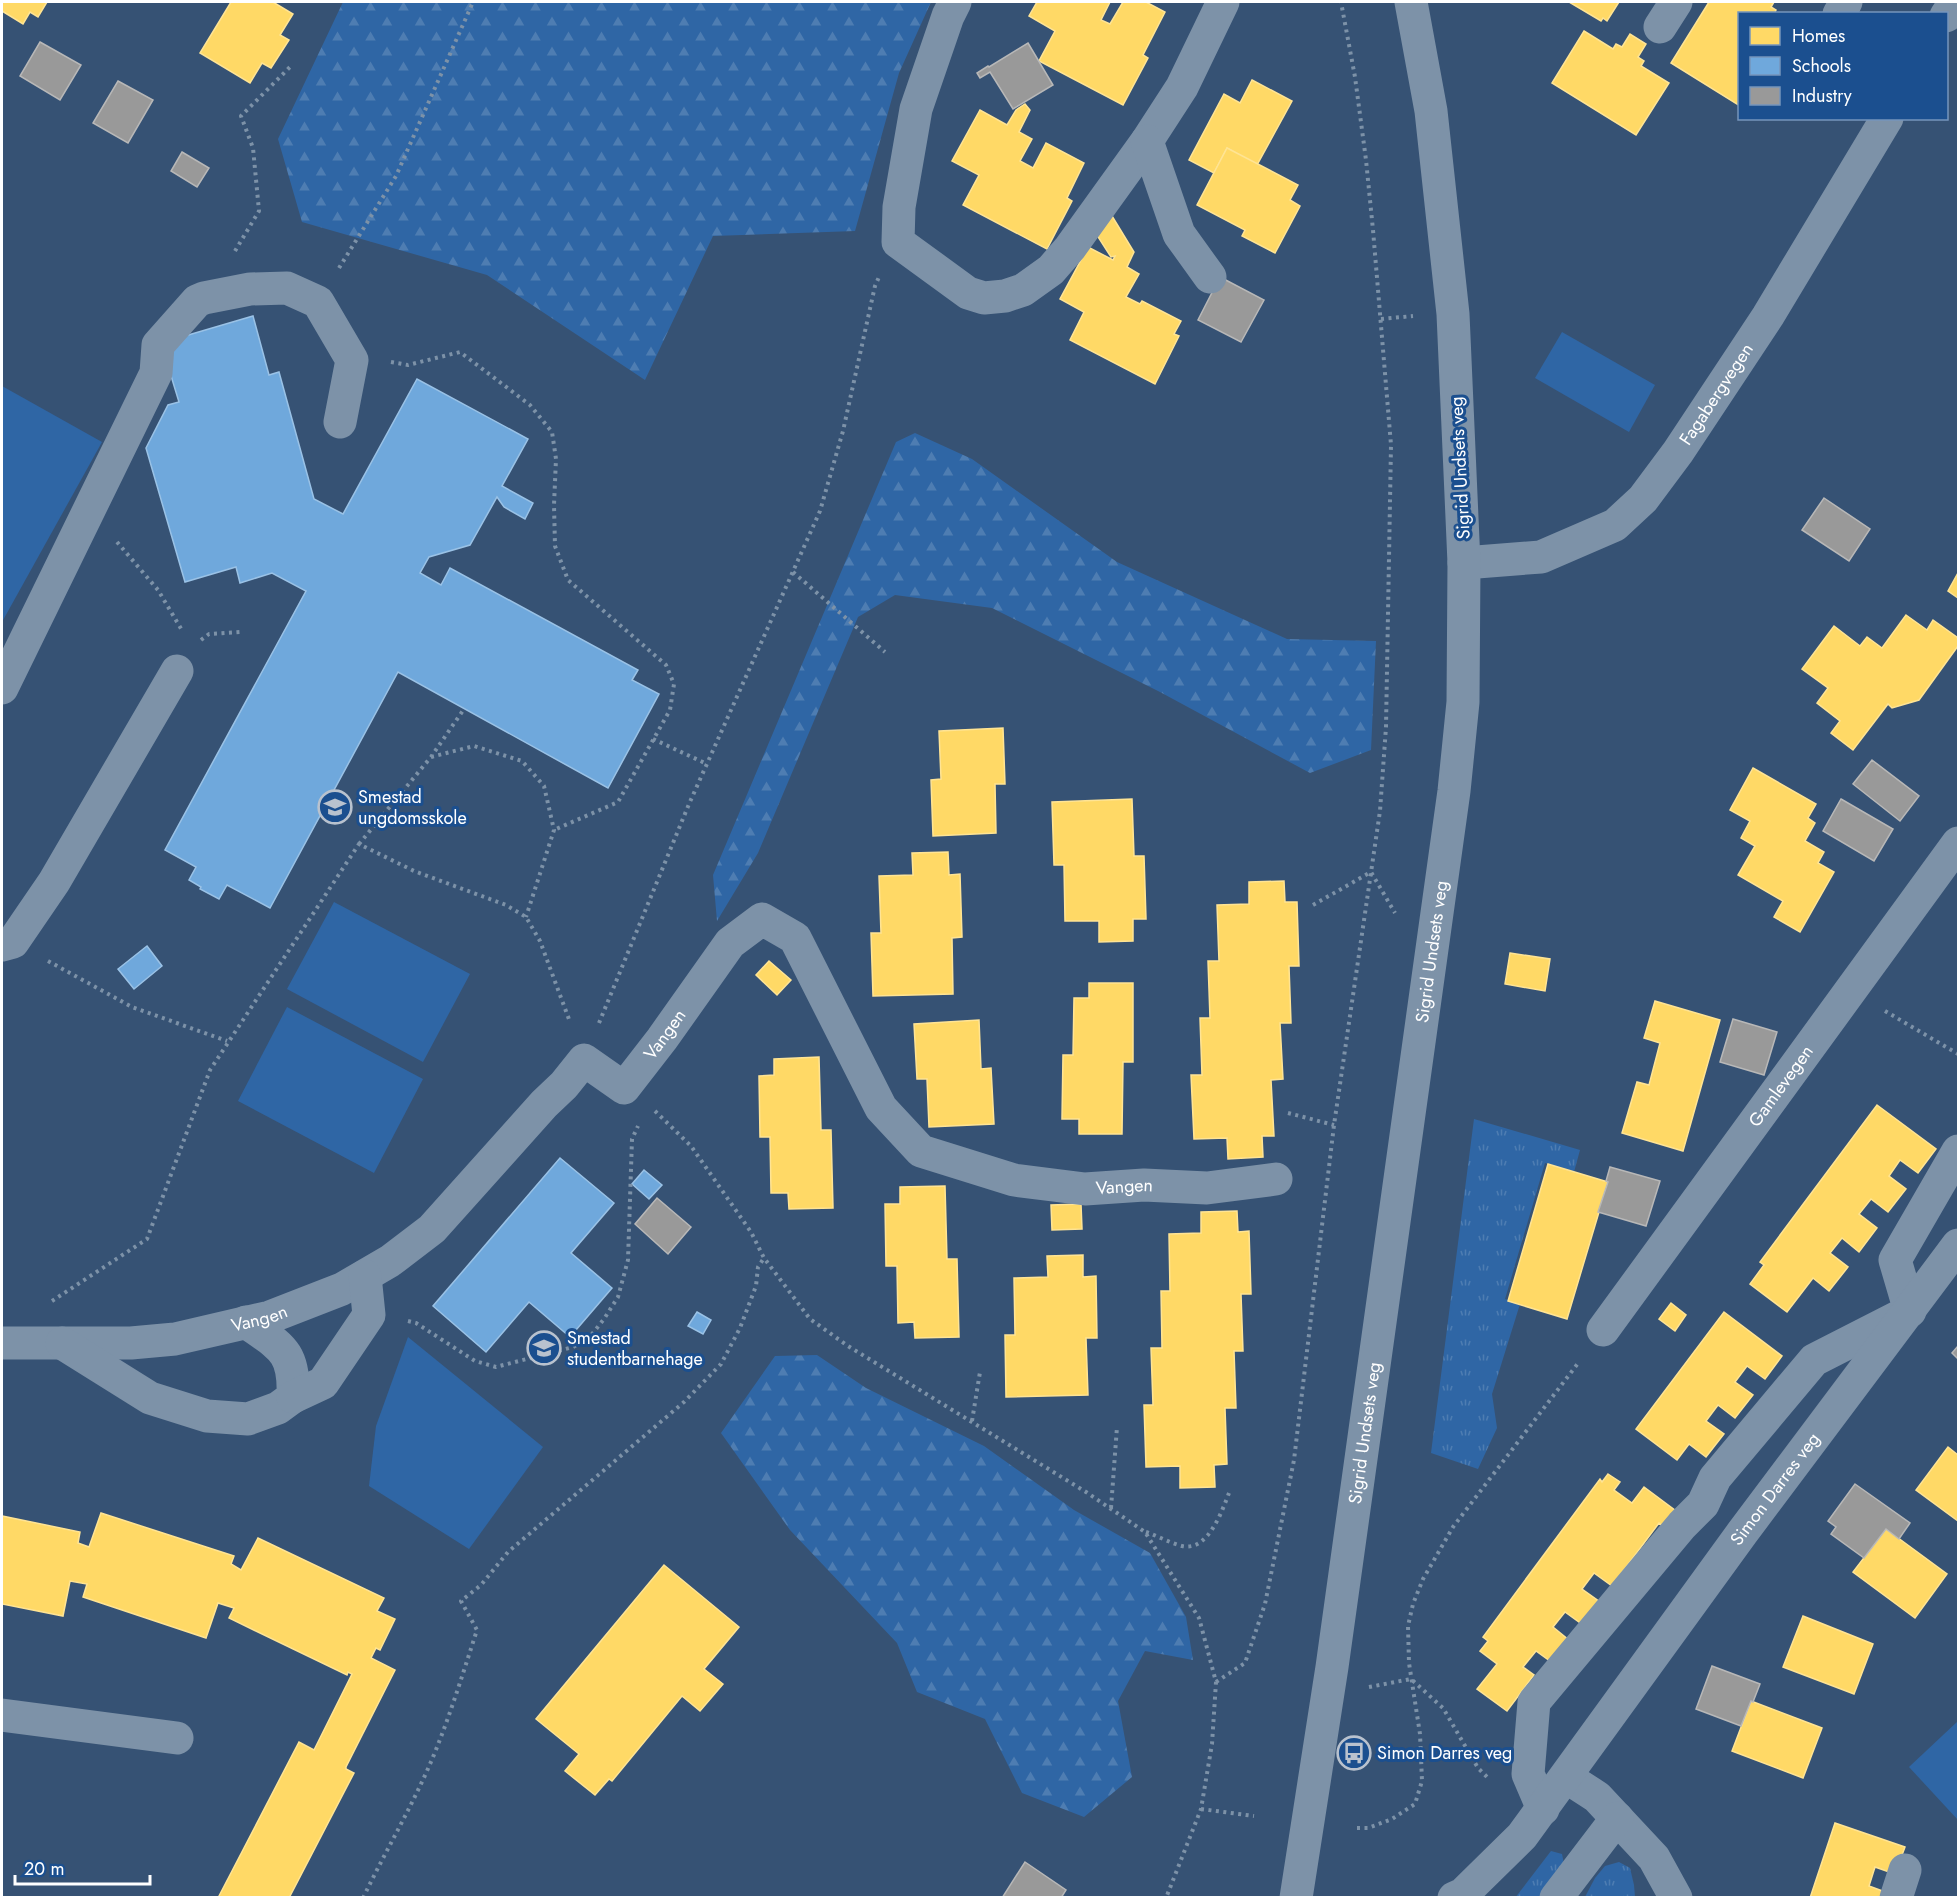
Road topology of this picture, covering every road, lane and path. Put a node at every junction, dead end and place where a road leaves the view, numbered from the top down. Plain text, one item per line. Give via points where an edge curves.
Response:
1 (473, 2) edge
2 (955, 2) edge
3 (1224, 2) edge
4 (1341, 2) edge
5 (1411, 2) edge
6 (292, 65) dead end
7 (1886, 120) edge
8 (1147, 141) junction
9 (898, 242) junction
10 (1210, 277) dead end
11 (197, 302) junction
12 (318, 302) junction
13 (1420, 315) dead end
14 (1381, 319) junction
15 (352, 360) junction
16 (340, 422) dead end
17 (89, 510) junction
18 (1464, 563) junction
19 (793, 572) junction
20 (187, 637) dead end
21 (885, 652) dead end
22 (177, 671) dead end
23 (2, 688) edge
24 (464, 709) dead end
25 (653, 739) junction
26 (430, 757) junction
27 (707, 765) junction
28 (554, 830) junction
29 (1959, 843) edge
30 (359, 844) junction
31 (1371, 872) junction
32 (1313, 904) dead end
33 (526, 917) junction
34 (7, 944) edge
35 (1428, 968) junction
36 (1853, 987) junction
37 (227, 1041) junction
38 (1959, 1054) edge
39 (584, 1060) junction
40 (624, 1088) junction
41 (650, 1108) junction
42 (1288, 1113) dead end
43 (1334, 1125) junction
44 (1959, 1151) edge
45 (1276, 1179) dead end
46 (1959, 1245) edge
47 (764, 1258) junction
48 (365, 1276) junction
49 (51, 1301) dead end
50 (1910, 1311) junction
51 (369, 1315) junction
52 (246, 1322) junction
53 (1603, 1330) joint
54 (2, 1343) edge
55 (62, 1343) junction
56 (980, 1372) dead end
57 (292, 1397) junction
58 (972, 1421) junction
59 (1117, 1427) dead end
60 (1229, 1493) dead end
61 (1111, 1508) junction
62 (1145, 1532) junction
63 (1411, 1679) junction
64 (1216, 1682) junction
65 (2, 1715) edge
66 (177, 1738) dead end
67 (1566, 1777) junction
68 (1202, 1809) junction
69 (1543, 1809) junction
70 (1254, 1816) dead end
71 (1617, 1818) junction
72 (1357, 1828) dead end
73 (1654, 1858) junction
74 (363, 1898) edge
75 (1166, 1898) edge
76 (1296, 1898) edge
77 (1454, 1898) edge
78 (1556, 1898) edge
79 (1647, 1898) edge
80 (1676, 1898) edge

1 - 12 path via 396,176
2 - 9 street via 916,109 899,207
3 - 8 street via 1182,87
4 - 14 path via 1366,160
5 - 18 street, Sigrid Undsets veg via 1431,111 1453,314
6 - 11 path via 241,116 253,148 259,211 220,277
7 - 18 street, Fagabergvegen via 1768,316 1643,499 1615,525 1541,557
8 - 9 street via 1070,249 1051,270 1023,290 984,298 968,293
8 - 10 street via 1179,234
9 - 19 path via 875,286 843,431 820,511
11 - 12 street via 250,289 286,288
11 - 17 street via 158,345 156,373
12 - 15 street
13 - 14 path
14 - 31 path via 1391,445 1390,589 1386,727
15 - 16 street
15 - 25 path via 375,359 408,365 460,352 530,405 552,432 556,459 555,546 568,580 666,665 674,684 670,710
17 - 20 path via 158,590
17 - 23 street
18 - 35 street, Sigrid Undsets veg via 1463,702
19 - 21 path
19 - 27 path
22 - 34 street via 54,882
24 - 26 path
25 - 27 path
25 - 28 path via 618,802
26 - 28 path via 474,746 522,761 544,786
26 - 30 path
27 - 39 path
28 - 33 path
29 - 36 street, Gamlevegen
30 - 33 path
30 - 37 path
31 - 32 path
31 - 35 path
31 - 43 path
33 - 39 path via 540,941
34 - 37 path via 132,1007
35 - 76 street, Sigrid Undsets veg via 1332,1667
36 - 38 path via 1890,1016
36 - 53 street, Gamlevegen
37 - 49 path via 210,1070 147,1239
39 - 40 street
39 - 48 street, Vangen via 432,1229
40 - 41 path
40 - 45 street, Vangen via 730,943 762,919 795,938 882,1108 921,1150 1014,1180 1084,1189 1144,1185 1207,1188
41 - 47 path via 691,1146 751,1232
41 - 51 path via 632,1139 628,1260 618,1297 589,1338 573,1347 496,1367 475,1361 416,1323 380,1313
42 - 43 path
43 - 64 path via 1294,1460 1265,1605 1245,1663
44 - 50 street via 1895,1260
46 - 50 street, Simon Darres veg
47 - 58 path via 810,1319
47 - 74 path via 758,1266 756,1286 740,1328 721,1364 684,1402 508,1552 481,1585 461,1601 477,1630 460,1683 433,1757
48 - 51 street
48 - 52 street, Vangen via 270,1317
50 - 67 street, Simon Darres veg via 1742,1533
50 - 69 street via 1814,1360 1715,1478 1702,1504 1534,1702 1528,1774
51 - 57 street via 323,1383
52 - 55 street, Vangen via 175,1339
52 - 57 street via 280,1347 290,1361 294,1376
53 - 63 path via 1453,1527 1423,1579 1408,1626
54 - 55 street, Vangen
55 - 57 street via 150,1398 207,1416 248,1419 278,1408
56 - 58 path
58 - 61 path
59 - 61 path
60 - 62 path via 1204,1541 1185,1547
61 - 62 path
62 - 64 path via 1199,1618
63 - 69 path via 1443,1708 1478,1767 1498,1789
63 - 72 path via 1420,1734 1422,1781 1415,1804 1392,1819
64 - 68 path
65 - 66 street
67 - 69 street, Simon Darres veg
67 - 71 street via 1597,1797
68 - 70 path
68 - 75 path
69 - 77 street, Simon Darres veg via 1522,1836 1463,1894
71 - 73 street
71 - 78 street
73 - 79 street
73 - 80 street

